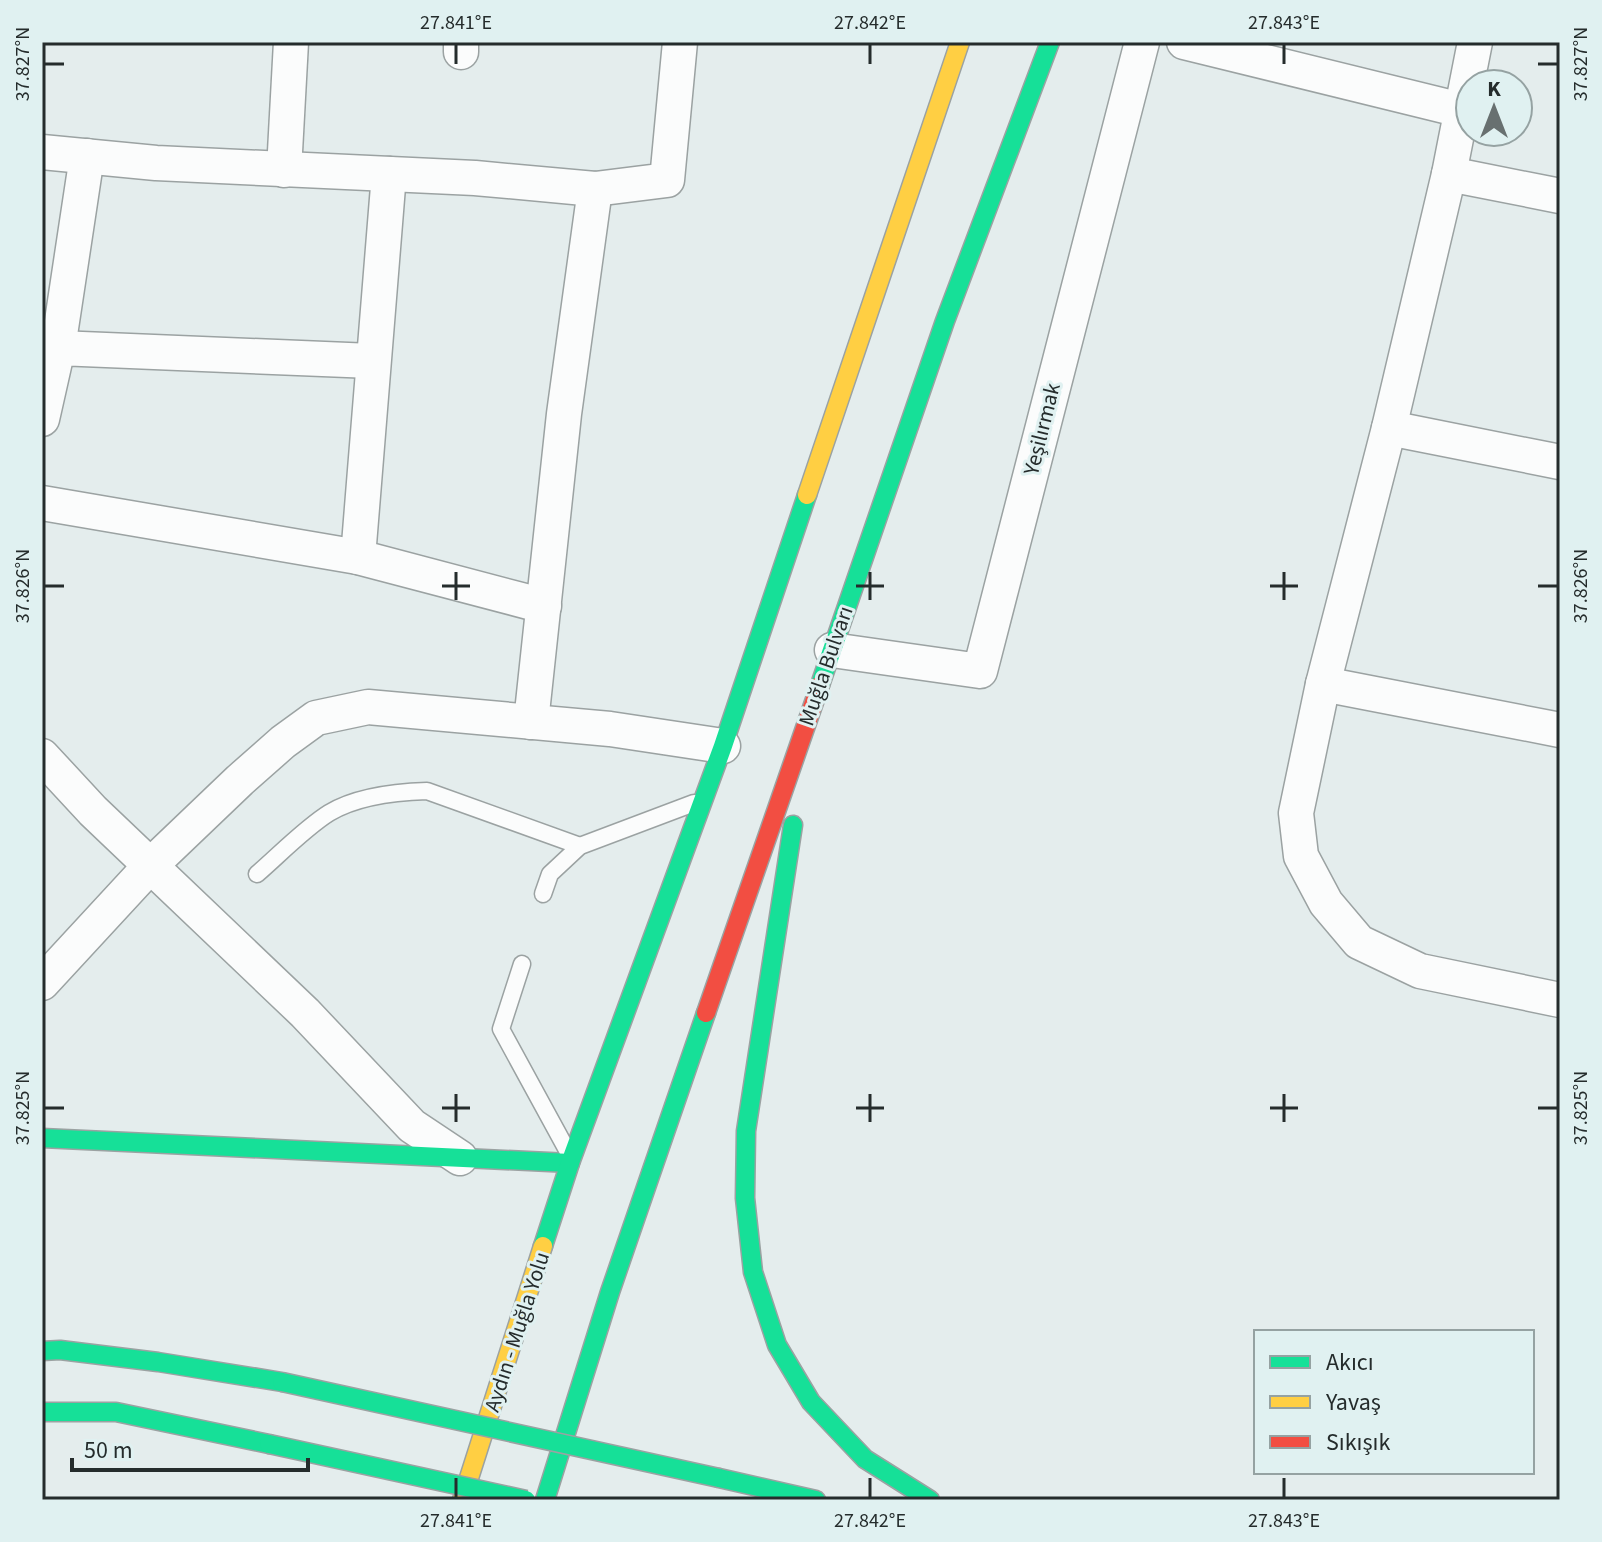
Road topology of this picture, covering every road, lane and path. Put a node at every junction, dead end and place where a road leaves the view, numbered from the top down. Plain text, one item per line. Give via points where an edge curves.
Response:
1 (291, 42) edge
2 (680, 42) edge
3 (960, 42) edge
4 (1050, 42) edge
5 (1142, 42) edge
6 (1184, 42) edge
7 (1475, 42) edge
8 (1470, 68) edge
9 (1454, 108) edge
10 (1454, 147) edge
11 (42, 152) edge
12 (87, 156) junction
13 (284, 170) junction
14 (389, 174) junction
15 (1449, 174) junction
16 (595, 189) junction
17 (1560, 196) edge
18 (50, 346) edge
19 (372, 361) junction
20 (42, 419) edge
21 (1389, 428) junction
22 (1560, 462) edge
23 (42, 503) edge
24 (358, 557) junction
25 (544, 606) junction
26 (832, 650) junction
27 (1323, 684) junction
28 (810, 714) junction
29 (531, 722) junction
30 (1560, 730) edge
31 (723, 746) junction
32 (42, 756) edge
33 (703, 800) junction
34 (580, 846) junction
35 (151, 865) junction
36 (257, 874) dead end
37 (543, 894) dead end
38 (522, 964) dead end
39 (42, 983) edge
40 (1560, 1000) edge
41 (42, 1138) edge
42 (460, 1158) junction
43 (571, 1161) junction
44 (564, 1188) junction
45 (506, 1304) dead end
46 (42, 1351) edge
47 (467, 1401) dead end
48 (42, 1412) edge
49 (429, 1500) edge
50 (462, 1500) edge
51 (526, 1500) edge
52 (545, 1500) edge
53 (816, 1500) edge
54 (930, 1500) edge

1 - 13 street
2 - 16 street via 667,180
3 - 31 main road
4 - 26 main road, Muğla Bulvarı via 945,321
5 - 26 street, Yeşilırmak via 980,671
6 - 9 street
7 - 8 street
10 - 15 street
11 - 12 street
12 - 13 street
12 - 18 street
13 - 14 street
14 - 16 street
14 - 19 street
15 - 17 street
15 - 21 street
16 - 25 street
18 - 19 street
18 - 20 street
19 - 24 street
21 - 22 street
21 - 27 street
23 - 24 street
24 - 25 street
25 - 29 street
26 - 28 main road, Muğla Bulvarı
27 - 30 street
27 - 40 street via 1296,813 1301,856 1326,903 1359,942 1420,971
28 - 52 main road, Muğla Bulvarı via 610,1292
28 - 54 main road via 746,1131 745,1198 753,1272 777,1345 811,1402 865,1459
29 - 31 street
29 - 35 street via 368,707 316,718
31 - 33 main road
32 - 35 street
33 - 34 lane
33 - 43 main road
34 - 36 lane via 427,791 402,792 329,813
34 - 37 lane via 550,874
35 - 39 street
35 - 42 street via 305,1013 412,1126
38 - 43 lane via 501,1029
41 - 42 main road
42 - 43 main road
43 - 44 main road, Aydın - Muğla Yolu
44 - 45 main road
44 - 50 main road, Aydın - Muğla Yolu
46 - 53 main road, bridge via 130,1358 282,1382
47 - 49 main road
48 - 51 main road, bridge via 116,1412

